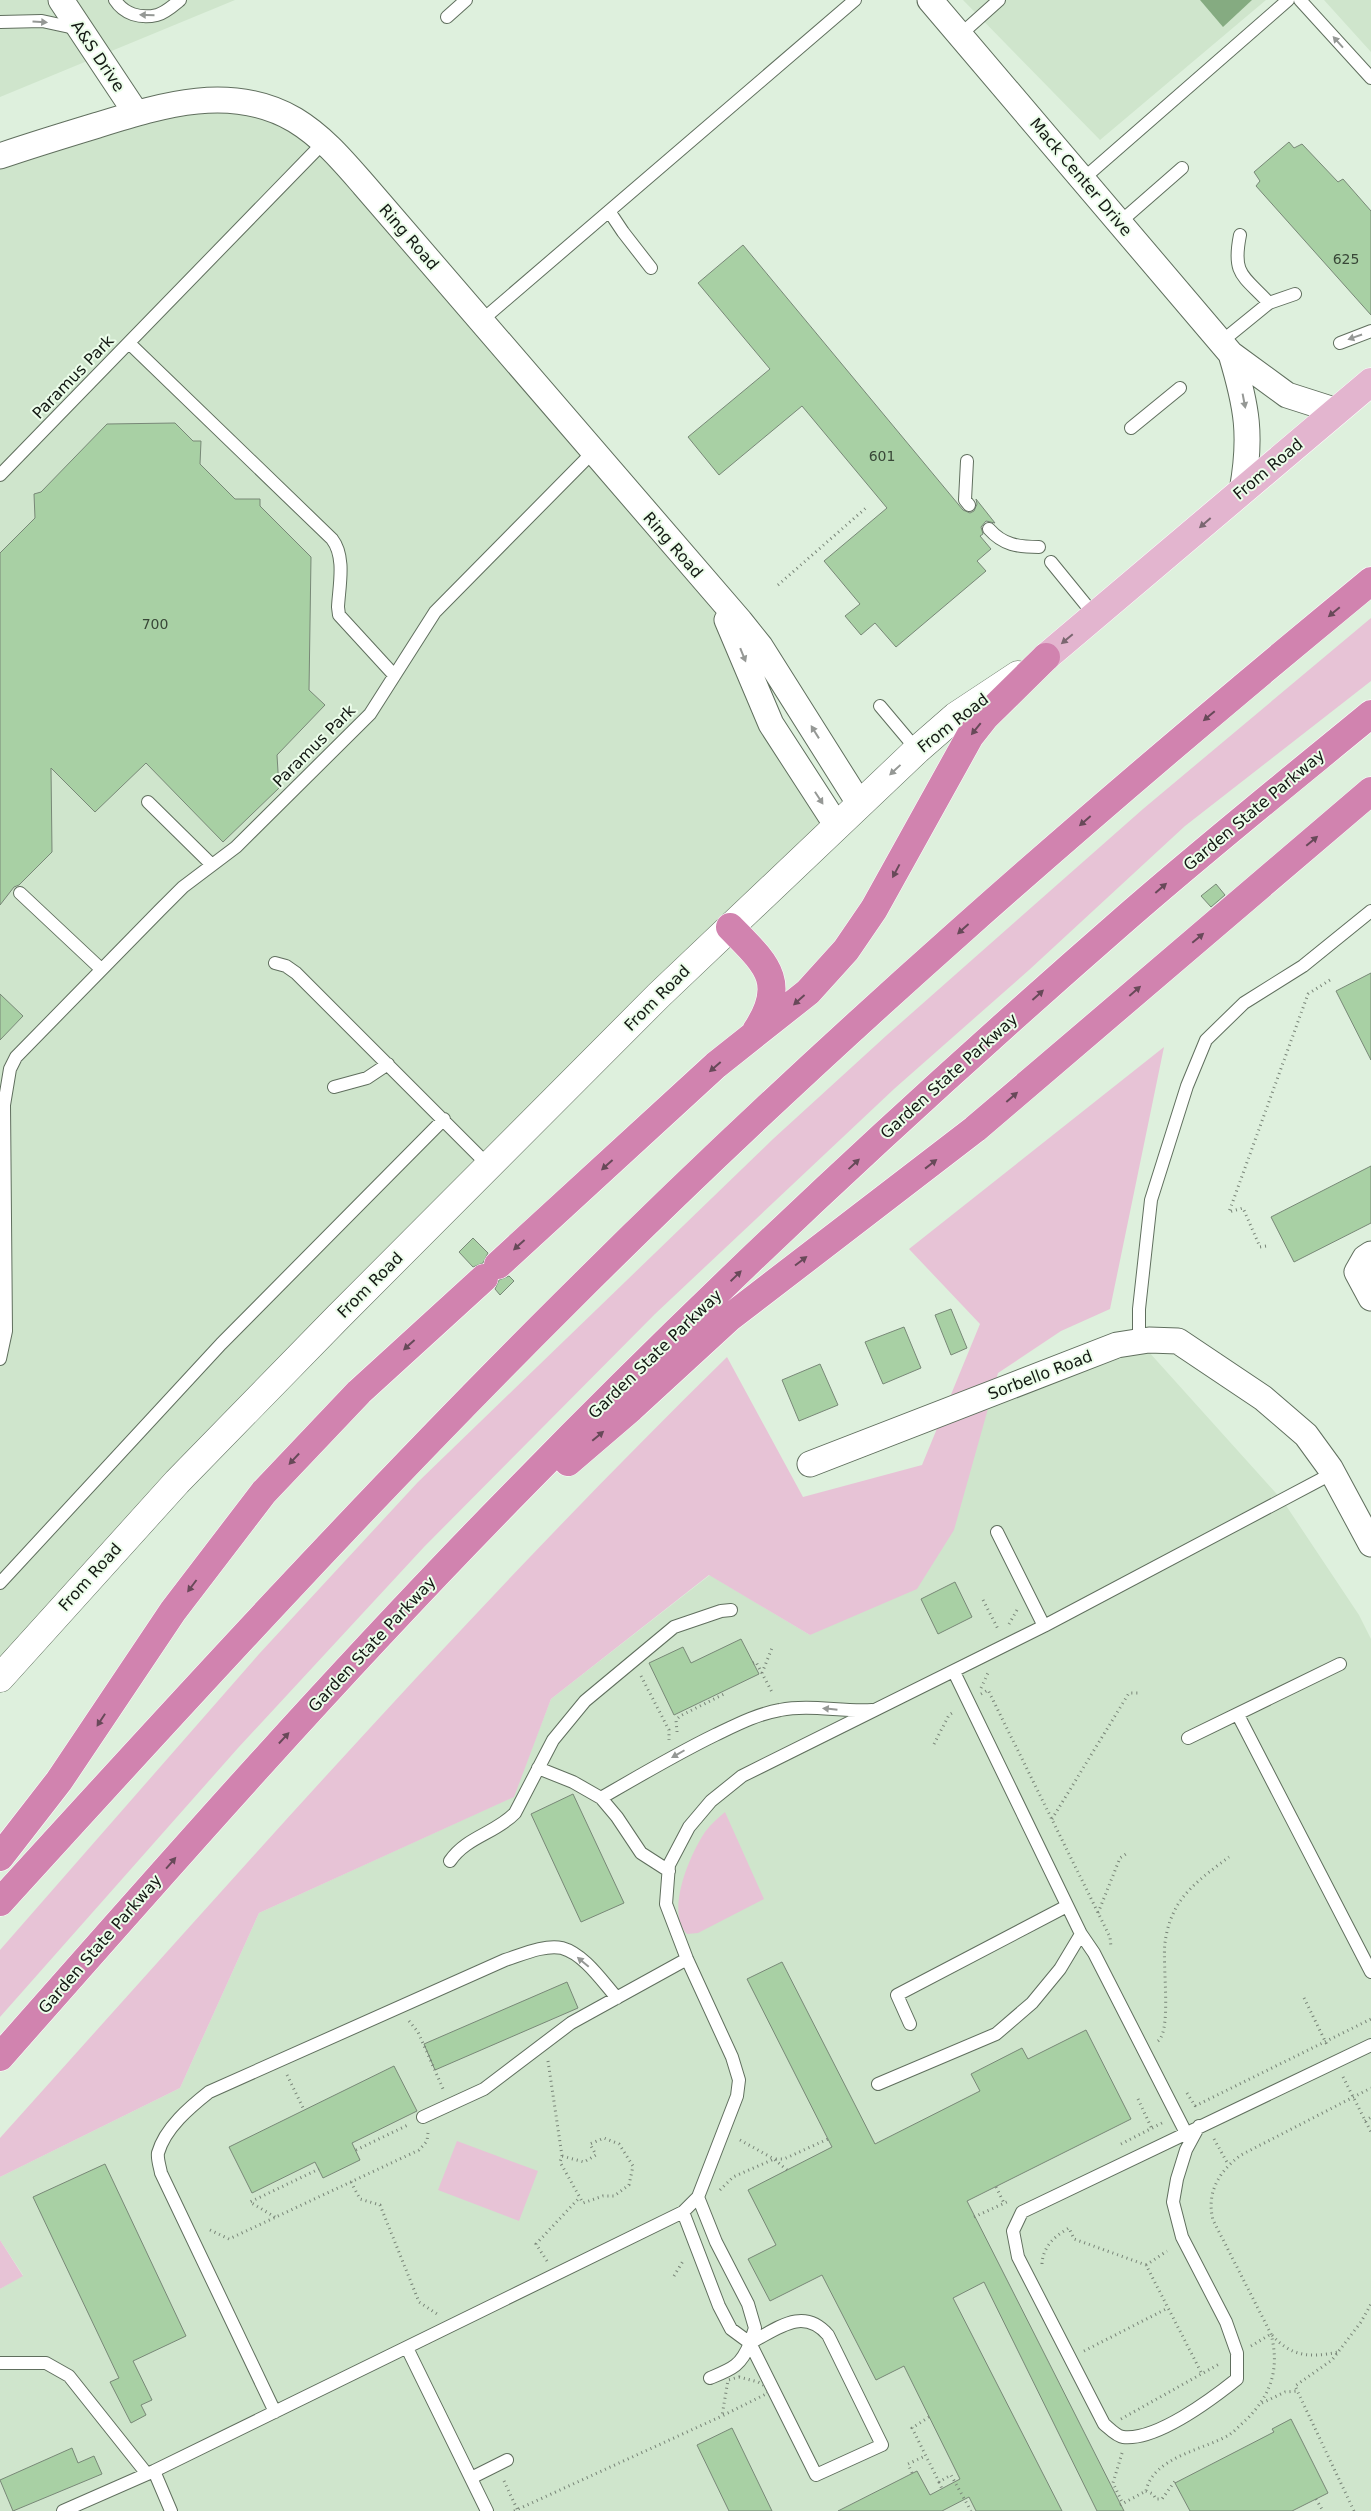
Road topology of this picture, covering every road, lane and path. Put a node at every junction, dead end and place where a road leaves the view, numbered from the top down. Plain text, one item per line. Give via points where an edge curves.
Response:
1 (61, 0) edge
2 (115, 0) edge
3 (180, 0) edge
4 (466, 0) edge
5 (855, 0) edge
6 (930, 0) edge
7 (999, 0) edge
8 (1288, 0) edge
9 (1300, 0) edge
10 (447, 17) dead end
11 (0, 22) edge
12 (80, 30) junction
13 (960, 35) junction
14 (1371, 78) edge
15 (136, 113) junction
16 (324, 142) junction
17 (0, 156) edge
18 (1182, 168) dead end
19 (1083, 180) junction
20 (609, 211) junction
21 (1120, 223) junction
22 (1240, 234) dead end
23 (651, 268) dead end
24 (1295, 294) dead end
25 (1269, 303) junction
26 (481, 321) junction
27 (1371, 331) edge
28 (1340, 342) dead end
29 (128, 343) junction
30 (1226, 348) junction
31 (1371, 382) edge
32 (1180, 388) dead end
33 (1337, 411) junction
34 (1131, 428) dead end
35 (593, 452) junction
36 (967, 461) dead end
37 (0, 475) edge
38 (1242, 491) junction
39 (969, 505) dead end
40 (867, 507) dead end
41 (989, 529) dead end
42 (1038, 547) dead end
43 (1051, 562) dead end
44 (1371, 581) edge
45 (778, 585) dead end
46 (716, 594) junction
47 (1095, 616) junction
48 (1046, 657) junction
49 (394, 674) junction
50 (880, 706) dead end
51 (1371, 714) edge
52 (917, 750) junction
53 (1371, 791) edge
54 (148, 802) dead end
55 (859, 803) junction
56 (837, 826) junction
57 (212, 865) junction
58 (20, 893) dead end
59 (1371, 911) edge
60 (730, 926) junction
61 (275, 963) dead end
62 (102, 969) junction
63 (1330, 980) dead end
64 (753, 1036) junction
65 (388, 1064) junction
66 (334, 1087) dead end
67 (444, 1119) junction
68 (489, 1166) junction
69 (1266, 1246) dead end
70 (1371, 1254) edge
71 (1371, 1298) edge
72 (1139, 1341) junction
73 (0, 1359) edge
74 (810, 1464) dead end
75 (1333, 1473) junction
76 (1368, 1530) edge
77 (998, 1532) dead end
78 (441, 1570) junction
79 (0, 1583) edge
80 (731, 1610) dead end
81 (1044, 1626) junction
82 (772, 1648) dead end
83 (753, 1663) dead end
84 (1340, 1664) dead end
85 (4, 1665) edge
86 (954, 1672) junction
87 (762, 1673) junction
88 (640, 1674) dead end
89 (723, 1691) dead end
90 (1138, 1693) dead end
91 (776, 1701) dead end
92 (879, 1709) junction
93 (1238, 1715) junction
94 (666, 1725) junction
95 (1188, 1738) dead end
96 (667, 1745) dead end
97 (538, 1768) junction
98 (601, 1798) junction
99 (1052, 1820) dead end
100 (1126, 1854) dead end
101 (0, 1857) edge
102 (1229, 1857) dead end
103 (450, 1861) dead end
104 (669, 1871) junction
105 (0, 1902) edge
106 (1067, 1906) junction
107 (1098, 1914) dead end
108 (1081, 1934) junction
109 (1366, 1951) edge
110 (687, 1959) junction
111 (1371, 1972) edge
112 (617, 1998) junction
113 (402, 2022) dead end
114 (910, 2024) dead end
115 (545, 2041) junction
116 (1371, 2045) edge
117 (1145, 2052) junction
118 (0, 2057) edge
119 (296, 2071) dead end
120 (878, 2084) dead end
121 (1371, 2088) edge
122 (1138, 2099) dead end
123 (451, 2105) junction
124 (304, 2110) dead end
125 (423, 2117) junction
126 (1371, 2117) edge
127 (1365, 2120) dead end
128 (1199, 2126) junction
129 (1186, 2133) junction
130 (1155, 2135) dead end
131 (828, 2139) dead end
132 (740, 2140) dead end
133 (356, 2150) dead end
134 (562, 2156) junction
135 (774, 2159) junction
136 (319, 2169) dead end
137 (787, 2170) dead end
138 (351, 2182) junction
139 (996, 2187) dead end
140 (580, 2197) junction
141 (698, 2197) junction
142 (716, 2197) dead end
143 (1004, 2203) dead end
144 (683, 2212) junction
145 (276, 2218) junction
146 (210, 2230) dead end
147 (1167, 2251) dead end
148 (1146, 2265) junction
149 (1042, 2267) dead end
150 (552, 2270) dead end
151 (1371, 2304) edge
152 (1168, 2308) junction
153 (439, 2314) dead end
154 (1271, 2334) junction
155 (750, 2343) junction
156 (1080, 2343) dead end
157 (1251, 2346) dead end
158 (407, 2348) junction
159 (1339, 2351) junction
160 (1084, 2352) junction
161 (1088, 2360) dead end
162 (1221, 2363) dead end
163 (0, 2364) edge
164 (1202, 2374) junction
165 (710, 2378) dead end
166 (1298, 2391) junction
167 (1261, 2403) junction
168 (1135, 2411) junction
169 (275, 2412) junction
170 (722, 2416) junction
171 (929, 2417) dead end
172 (1118, 2421) dead end
173 (1127, 2436) junction
174 (925, 2456) junction
175 (507, 2460) dead end
176 (150, 2472) junction
177 (912, 2473) dead end
178 (471, 2478) junction
179 (511, 2478) dead end
180 (1175, 2481) dead end
181 (938, 2482) junction
182 (942, 2489) dead end
183 (1146, 2491) junction
184 (1316, 2499) dead end
185 (64, 2511) edge
186 (172, 2511) edge
187 (487, 2511) edge
188 (517, 2511) edge
189 (971, 2511) edge
190 (1322, 2511) edge
191 (1354, 2511) edge

1 - 12 street, A&S Drive
3 -> 2 lane via 158,15 142,16 127,13
4 - 10 lane
5 - 20 lane
6 - 13 street, Mack Center Drive
7 - 13 lane
8 - 19 lane
14 -> 9 lane
11 -> 12 lane via 42,21
12 - 15 street, A&S Drive
13 - 19 street, Mack Center Drive
15 - 16 street, Ring Road via 190,100 235,101 295,120
15 - 17 street, Ring Road
16 - 26 street, Ring Road
16 - 29 lane
18 - 21 lane
19 - 21 street, Mack Center Drive
20 - 23 lane
20 - 26 lane
21 - 30 street, Mack Center Drive
22 - 25 lane via 1236,264
24 - 25 lane
25 - 30 lane
26 - 35 street, Ring Road
27 -> 28 lane
29 - 37 lane, Paramus Park
29 - 49 lane, Paramus Park via 332,539 340,551 339,615
30 - 33 street, Mack Center Drive via 1287,395
30 -> 38 street, Mack Center Drive via 1244,398 1246,414 1248,448
31 - 33 main road, From Road
32 - 34 lane
33 - 38 main road, From Road
35 - 46 street, Ring Road
35 - 49 lane via 454,590 420,633
36 - 39 lane via 965,500
38 -> 47 main road, From Road
40 - 45 path
41 - 42 lane via 998,539 1019,547
43 - 47 lane
44 -> 105 highway via 995,900 651,1219 565,1302 320,1553
55 -> 46 street, Ring Road via 760,646
46 -> 56 street via 771,724
47 -> 48 main road, From Road
48 - 52 street, From Road via 956,716
48 -> 64 highway via 970,736 888,887 851,944 808,992
49 - 57 lane, Paramus Park via 370,714 236,847
50 - 52 lane
78 -> 51 highway, Garden State Parkway via 609,1398 946,1078 1164,886
52 -> 55 street, From Road
78 -> 53 highway via 631,1408 729,1318 968,1135
54 - 57 lane
55 - 56 street, From Road
56 - 60 street, From Road
57 - 62 lane, Paramus Park via 183,887
58 - 62 lane
59 - 72 lane via 1303,966 1244,1002 1206,1040 1186,1086 1151,1200 1139,1309
60 - 64 highway via 759,956 772,984 770,1007
60 - 68 street, From Road
61 - 65 lane via 296,973
62 - 73 lane, Paramus Park via 25,1046 10,1069 4,1105 6,1331
63 - 69 path via 1308,994 1229,1212 1242,1208 1260,1247
64 -> 101 highway via 716,1066 359,1392 264,1492 173,1611 74,1760
65 - 66 lane via 367,1078
65 - 67 lane
67 - 68 lane
67 - 79 lane via 221,1344
68 - 85 street, From Road via 191,1468
70 - 71 street via 1357,1272
72 - 74 street, Sorbello Road via 1117,1345
72 - 75 street, Sorbello Road via 1178,1341 1263,1398 1306,1435
75 - 76 street, Sorbello Road
75 - 81 lane
77 - 81 lane
118 -> 78 highway, Garden State Parkway via 251,1774
80 - 97 lane via 721,1610 674,1627 585,1701 553,1740
81 - 86 lane
82 - 87 path
83 - 87 path via 756,1662
84 - 93 lane
86 - 92 lane
86 - 106 lane
87 - 91 path
88 - 94 path
89 - 94 path via 724,1694 680,1716 676,1720 677,1732
90 - 99 path via 1129,1693
92 -> 98 lane via 796,1708 752,1718 690,1747
92 - 104 lane via 742,1776 711,1801 689,1827
93 - 95 lane
93 - 109 lane
94 - 96 path via 670,1733
97 - 98 lane
97 - 103 lane via 515,1813 506,1823 456,1852
98 - 104 lane via 618,1817 641,1853
100 - 107 path via 1120,1858
102 - 117 path via 1183,1897 1173,1914 1165,1942 1166,2018 1161,2039
104 - 110 lane via 666,1904
106 - 108 lane
106 - 114 lane via 897,1995
108 - 117 lane
108 - 120 lane via 1060,1969 1032,2003 996,2034
109 - 111 lane
110 - 112 lane
110 - 141 lane via 732,2057 739,2080 737,2096
112 - 115 lane
112 -> 169 lane via 589,1967 562,1948 542,1949 502,1962 208,2092 187,2110 167,2136 158,2155 161,2173
113 - 123 path via 412,2024 418,2032
115 - 123 lane via 484,2089
115 - 134 path
116 - 128 lane
117 - 129 lane
119 - 124 path via 287,2075
121 - 154 path via 1241,2155 1219,2176 1211,2202 1213,2220
122 - 130 path
123 - 125 lane
125 - 133 path
125 - 138 path via 428,2127 428,2141 419,2150
126 - 127 path
128 - 129 lane
128 - 173 lane via 1186,2150 1173,2202 1182,2238 1226,2322 1237,2352 1237,2379 1210,2400 1148,2435
129 - 173 lane via 1022,2212 1014,2231 1018,2258 1104,2424 1121,2437
131 - 135 path via 784,2159
132 - 135 path
134 - 140 path via 560,2162
134 - 140 path via 584,2162 596,2155 590,2144 604,2138 618,2144 633,2166 629,2185 614,2196 583,2203
135 - 137 path
135 - 142 path via 727,2181
136 - 145 path via 250,2202
138 - 145 path
138 - 153 path via 360,2199 380,2206 419,2302
139 - 143 path
140 - 150 path via 536,2244
141 - 144 lane
141 - 155 lane via 716,2242 748,2304 755,2328
144 - 155 lane via 719,2306 731,2329
144 - 158 lane
145 - 146 path via 229,2240
147 - 148 path
148 - 149 path via 1074,2240 1069,2228 1048,2245 1042,2257
148 - 152 path
151 - 159 path
152 - 160 path
152 - 164 path
154 - 157 path
154 - 159 path via 1289,2351 1310,2355
154 - 167 path via 1274,2346 1272,2380
155 - 155 lane via 816,2475 882,2444 828,2335 819,2324 811,2320 792,2321
155 - 165 lane via 745,2357 735,2367
156 - 160 path
158 - 169 lane
158 - 178 lane
159 - 166 path via 1332,2360 1295,2386
160 - 161 path
162 - 164 path
163 - 176 lane via 46,2362 69,2376
164 - 168 path
166 - 167 path via 1285,2392
166 - 191 path
167 - 183 path via 1230,2434 1167,2464 1152,2478
168 - 172 path
168 - 173 path
169 - 176 lane
170 - 170 path via 768,2393 767,2387 740,2378 728,2380
170 - 188 path
171 - 174 path via 911,2426
173 - 183 path via 1113,2483 1122,2504
174 - 177 path via 908,2464
174 - 181 path
175 - 178 lane
176 - 185 lane
176 - 186 lane
178 - 187 lane
179 - 188 path via 503,2481
180 - 183 path via 1162,2500
181 - 182 path
181 - 189 path via 951,2475
184 - 190 path

